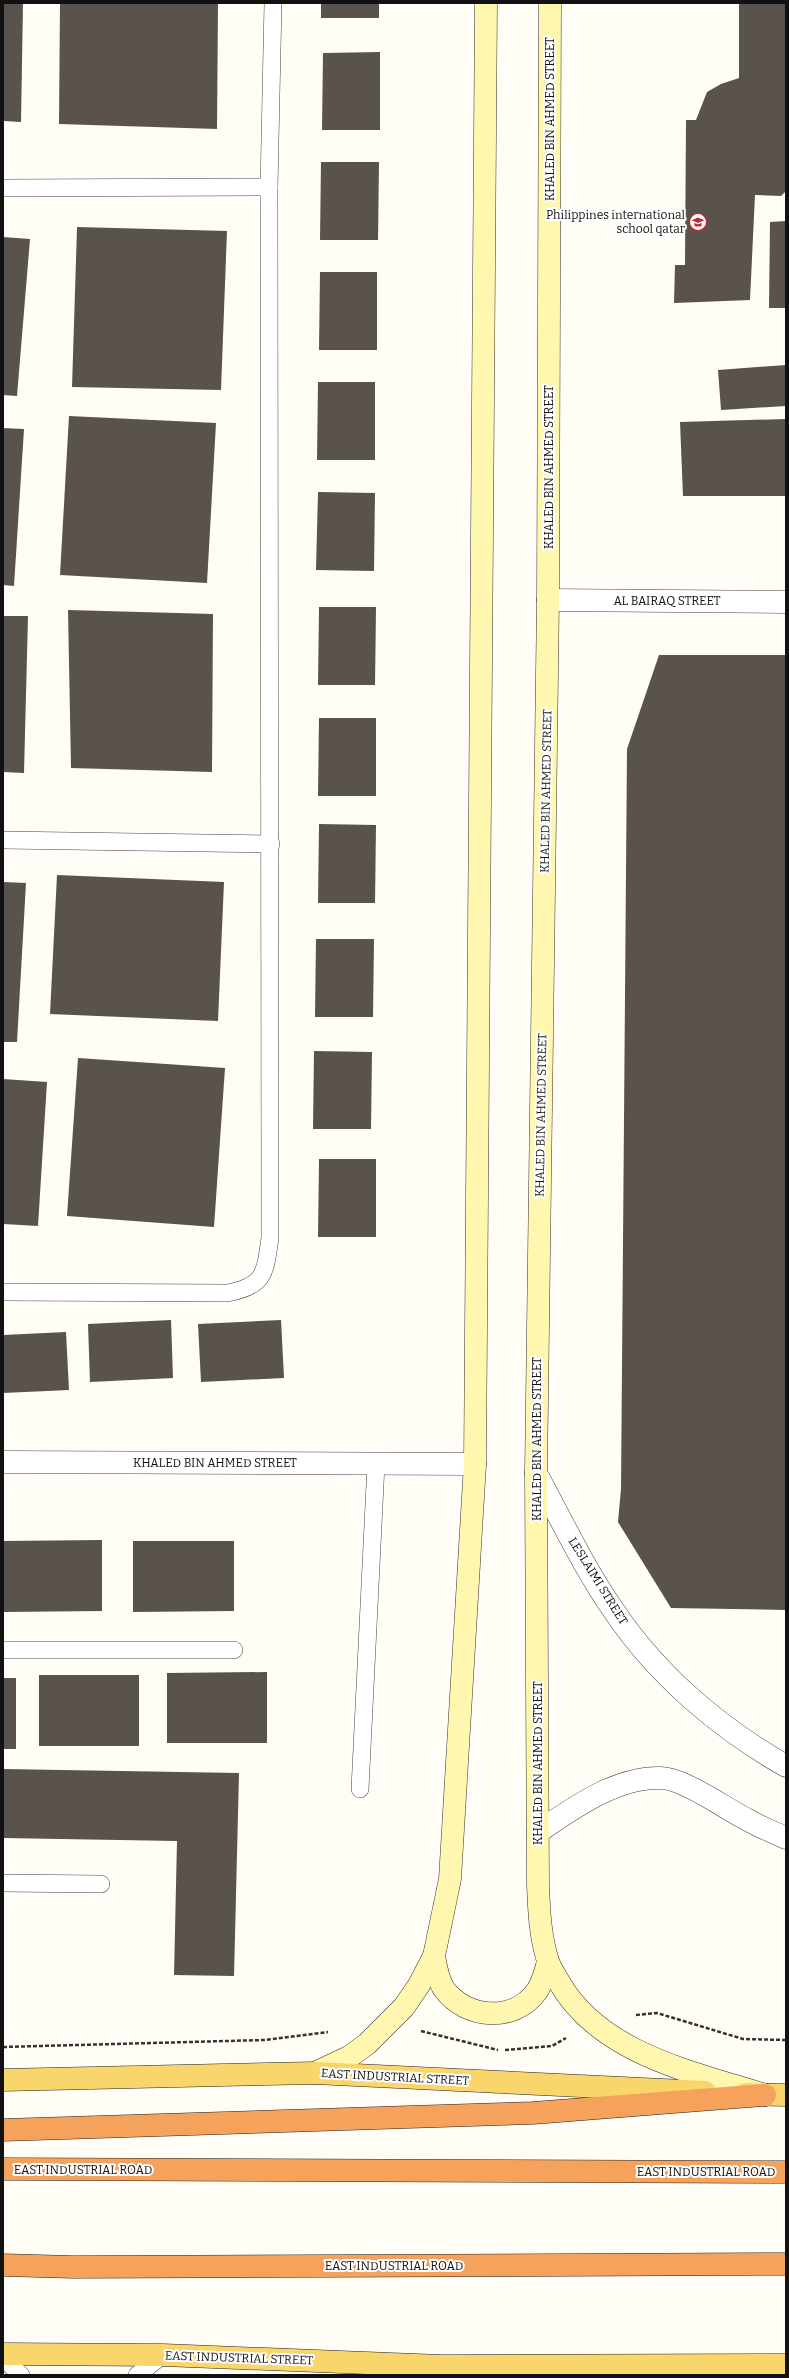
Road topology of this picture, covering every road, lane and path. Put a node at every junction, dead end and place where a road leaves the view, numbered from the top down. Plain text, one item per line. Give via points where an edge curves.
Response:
1 (273, 3) edge
2 (486, 3) edge
3 (550, 3) edge
4 (269, 187) junction
5 (3, 188) edge
6 (548, 600) junction
7 (786, 602) edge
8 (3, 840) edge
9 (271, 844) junction
10 (3, 1292) edge
11 (3, 1462) edge
12 (376, 1464) junction
13 (475, 1464) junction
14 (536, 1473) junction
15 (3, 1650) edge
16 (234, 1650) dead end
17 (786, 1766) edge
18 (360, 1789) dead end
19 (538, 1832) junction
20 (786, 1838) edge
21 (3, 1883) edge
22 (101, 1884) dead end
23 (434, 1956) junction
24 (548, 1962) junction
25 (315, 2073) junction
26 (3, 2080) edge
27 (776, 2095) edge
28 (3, 2130) edge
29 (3, 2169) edge
30 (786, 2172) edge
31 (786, 2264) edge
32 (3, 2265) edge
33 (73, 2267) junction
34 (3, 2278) edge
35 (3, 2354) edge
36 (163, 2355) junction
37 (3, 2358) edge
38 (786, 2365) edge
39 (441, 2371) edge
40 (21, 2375) edge
41 (137, 2375) edge

1 - 4 lane
2 - 13 main road
3 - 6 main road, KHALED BIN AHMED STREET
4 - 5 lane
4 - 9 lane
6 - 7 street, AL BAIRAQ STREET
6 - 14 main road, KHALED BIN AHMED STREET
8 - 9 lane
9 - 10 lane via 270,1238 264,1274 254,1284 227,1293
11 - 12 street, KHALED BIN AHMED STREET
12 - 13 street, KHALED BIN AHMED STREET
12 - 18 lane
13 - 23 main road via 450,1879
14 - 17 street, LESLAIMI STREET via 613,1611 646,1654 698,1705 757,1750
14 - 19 main road, KHALED BIN AHMED STREET
15 - 16 lane
19 - 20 street via 586,1799 630,1782 661,1777 686,1786
19 - 24 main road, KHALED BIN AHMED STREET via 540,1923
21 - 22 lane
23 - 24 main road via 443,1987 453,1999 466,2008 481,2013 497,2014 512,2010 526,2002 537,1991
23 - 25 main road via 420,1984 390,2024 349,2057
24 - 27 main road, KHALED BIN AHMED STREET via 577,2006 616,2040 674,2066
25 - 26 main road, EAST INDUSTRIAL STREET
25 - 27 main road, EAST INDUSTRIAL STREET
27 - 28 highway via 533,2113
29 - 30 highway, EAST INDUSTRIAL ROAD
31 - 33 highway, EAST INDUSTRIAL ROAD
32 - 33 highway, EAST INDUSTRIAL ROAD
33 - 34 highway
35 - 36 main road, EAST INDUSTRIAL STREET
36 - 39 main road, EAST INDUSTRIAL STREET
36 - 41 lane
37 - 40 lane
38 - 39 main road, EAST INDUSTRIAL STREET

